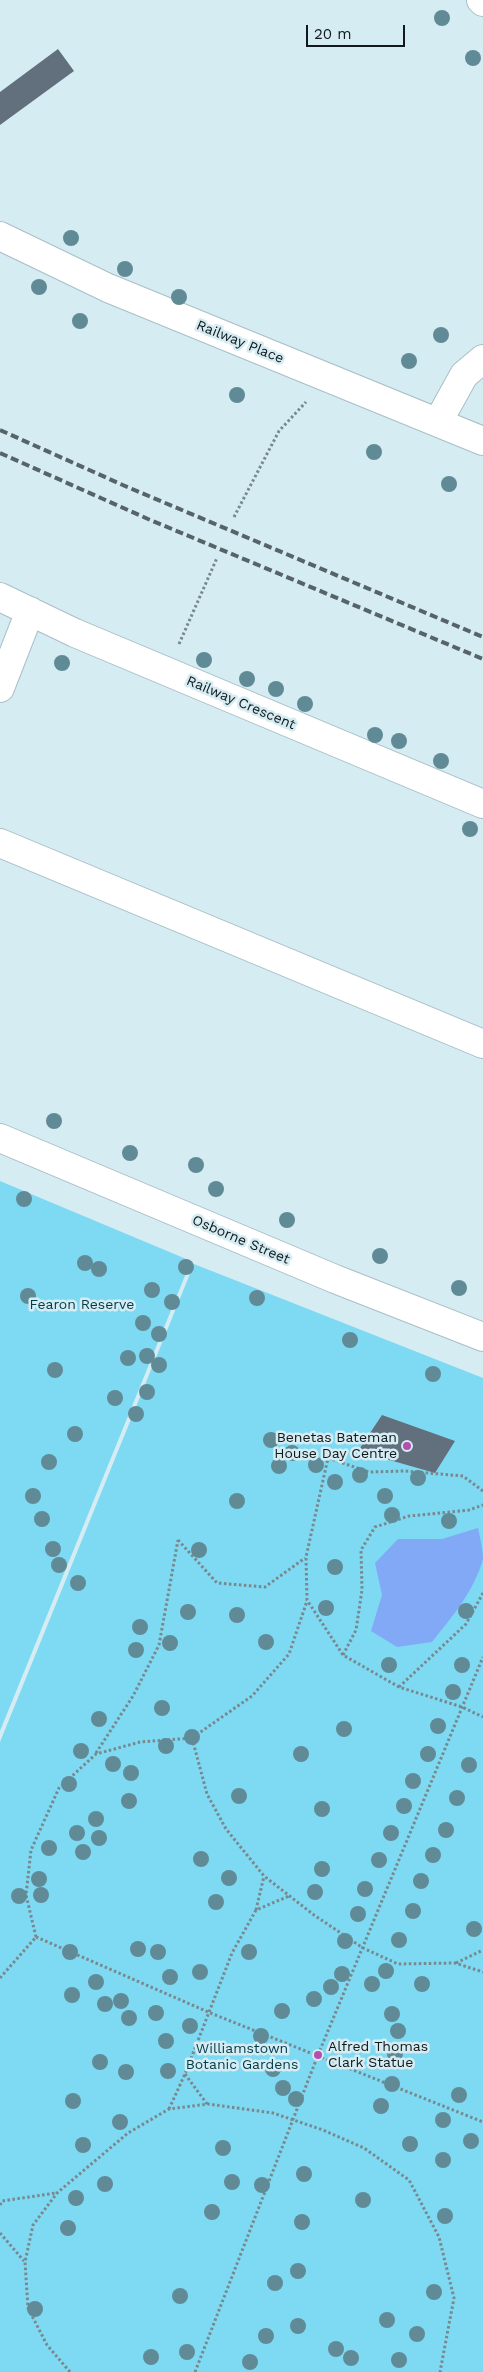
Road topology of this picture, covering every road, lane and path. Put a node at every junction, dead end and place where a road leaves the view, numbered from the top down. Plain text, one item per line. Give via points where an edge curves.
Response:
1 (0, 236) edge
2 (483, 359) edge
3 (328, 377) junction
4 (438, 422) junction
5 (483, 442) edge
6 (234, 517) dead end
7 (217, 558) dead end
8 (0, 598) edge
9 (30, 612) junction
10 (162, 670) junction
11 (0, 688) edge
12 (483, 804) edge
13 (0, 843) edge
14 (483, 1044) edge
15 (0, 1138) edge
16 (483, 1338) edge
17 (483, 1491) edge
18 (483, 1505) edge
19 (306, 1557) junction
20 (483, 1593) edge
21 (307, 1600) junction
22 (343, 1656) junction
23 (483, 1657) edge
24 (398, 1687) junction
25 (462, 1707) junction
26 (483, 1717) edge
27 (192, 1738) junction
28 (96, 1754) junction
29 (264, 1876) junction
30 (289, 1896) junction
31 (256, 1910) junction
32 (36, 1937) junction
33 (363, 1948) junction
34 (483, 1950) edge
35 (456, 1963) junction
36 (483, 1972) edge
37 (0, 1978) edge
38 (208, 2012) junction
39 (318, 2055) junction
40 (185, 2074) junction
41 (208, 2104) junction
42 (169, 2110) junction
43 (293, 2120) junction
44 (483, 2122) edge
45 (57, 2193) junction
46 (1, 2202) edge
47 (0, 2234) edge
48 (25, 2262) junction
49 (70, 2372) edge
50 (195, 2372) edge
51 (440, 2372) edge

1 - 3 street, Railway Place via 108,288
2 - 4 street via 464,375
3 - 4 street, Railway Place
3 - 6 path via 278,430
4 - 5 street, Railway Place
7 - 10 path via 182,639
8 - 9 street, Railway Crescent
9 - 10 street, Railway Crescent
9 - 11 street
10 - 12 street, Railway Crescent
13 - 14 street
15 - 16 street, Osborne Street
17 - 19 path via 463,1476 405,1471 369,1472 328,1458
18 - 22 path via 468,1510 409,1516 376,1527 361,1550 362,1590 356,1630
19 - 21 path
19 - 28 path via 265,1587 217,1582 178,1540 159,1645 133,1696
20 - 24 path via 466,1624
21 - 22 path
21 - 27 path via 289,1654 252,1696
22 - 24 path
23 - 25 path
24 - 25 path
25 - 26 path
25 - 33 path
27 - 28 path via 140,1742
27 - 29 path via 207,1794 226,1829
28 - 32 path via 59,1788 31,1850 26,1894
29 - 30 path
29 - 31 path
30 - 31 path
30 - 33 path
31 - 38 path via 232,1953
32 - 37 path
32 - 38 path
33 - 35 path via 398,1964
33 - 39 path
34 - 35 path
35 - 36 path
38 - 39 path
38 - 40 path
39 - 43 path
39 - 44 path
40 - 41 path
40 - 42 path
41 - 42 path
41 - 43 path via 273,2113
42 - 45 path via 128,2132
43 - 50 path
43 - 51 path via 364,2148 409,2180 438,2237 454,2298
45 - 46 path
45 - 48 path via 32,2225
47 - 48 path
48 - 49 path via 28,2308 47,2345

